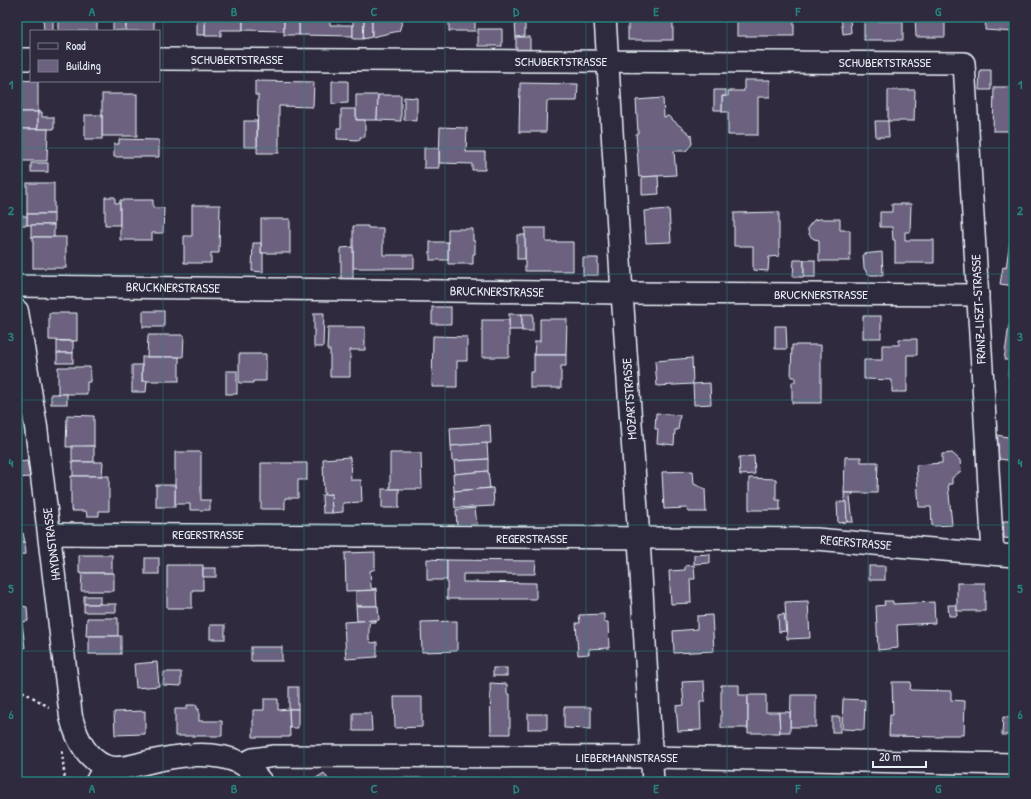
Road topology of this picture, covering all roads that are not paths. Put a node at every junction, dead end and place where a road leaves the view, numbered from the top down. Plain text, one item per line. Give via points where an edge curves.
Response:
1 (605, 17) edge
2 (17, 59) edge
3 (30, 59) edge
4 (160, 59) edge
5 (607, 61) junction
6 (964, 63) joint
7 (17, 286) edge
8 (622, 293) junction
9 (978, 295) junction
10 (17, 311) edge
11 (50, 534) junction
12 (639, 539) junction
13 (993, 554) junction
14 (1014, 556) edge
15 (652, 756) junction
16 (242, 764) junction
17 (1014, 764) edge
18 (100, 774) edge
19 (261, 782) edge
20 (653, 782) edge

1 - 5 street, MOZARTSTRASSE
2 - 3 street
4 - 5 street, SCHUBERTSTRASSE
5 - 6 street, SCHUBERTSTRASSE
5 - 8 street, MOZARTSTRASSE
6 - 9 street, FRANZ-LISZT-STRASSE
7 - 8 street, BRUCKNERSTRASSE
8 - 9 street, BRUCKNERSTRASSE
8 - 12 street, MOZARTSTRASSE
9 - 13 street, FRANZ-LISZT-STRASSE
10 - 11 street, HAYDNSTRASSE
11 - 12 street, REGERSTRASSE
11 - 18 street, HAYDNSTRASSE via 71,717 80,743
12 - 13 street, REGERSTRASSE via 816,539
12 - 15 street, MOZARTSTRASSE
13 - 14 street, REGERSTRASSE
15 - 16 street, LIEBERMANNSTRASSE via 275,756 252,759
15 - 17 street, LIEBERMANNSTRASSE
15 - 20 street, MOZARTSTRASSE
16 - 18 street via 222,757 200,755 165,758
16 - 19 street

